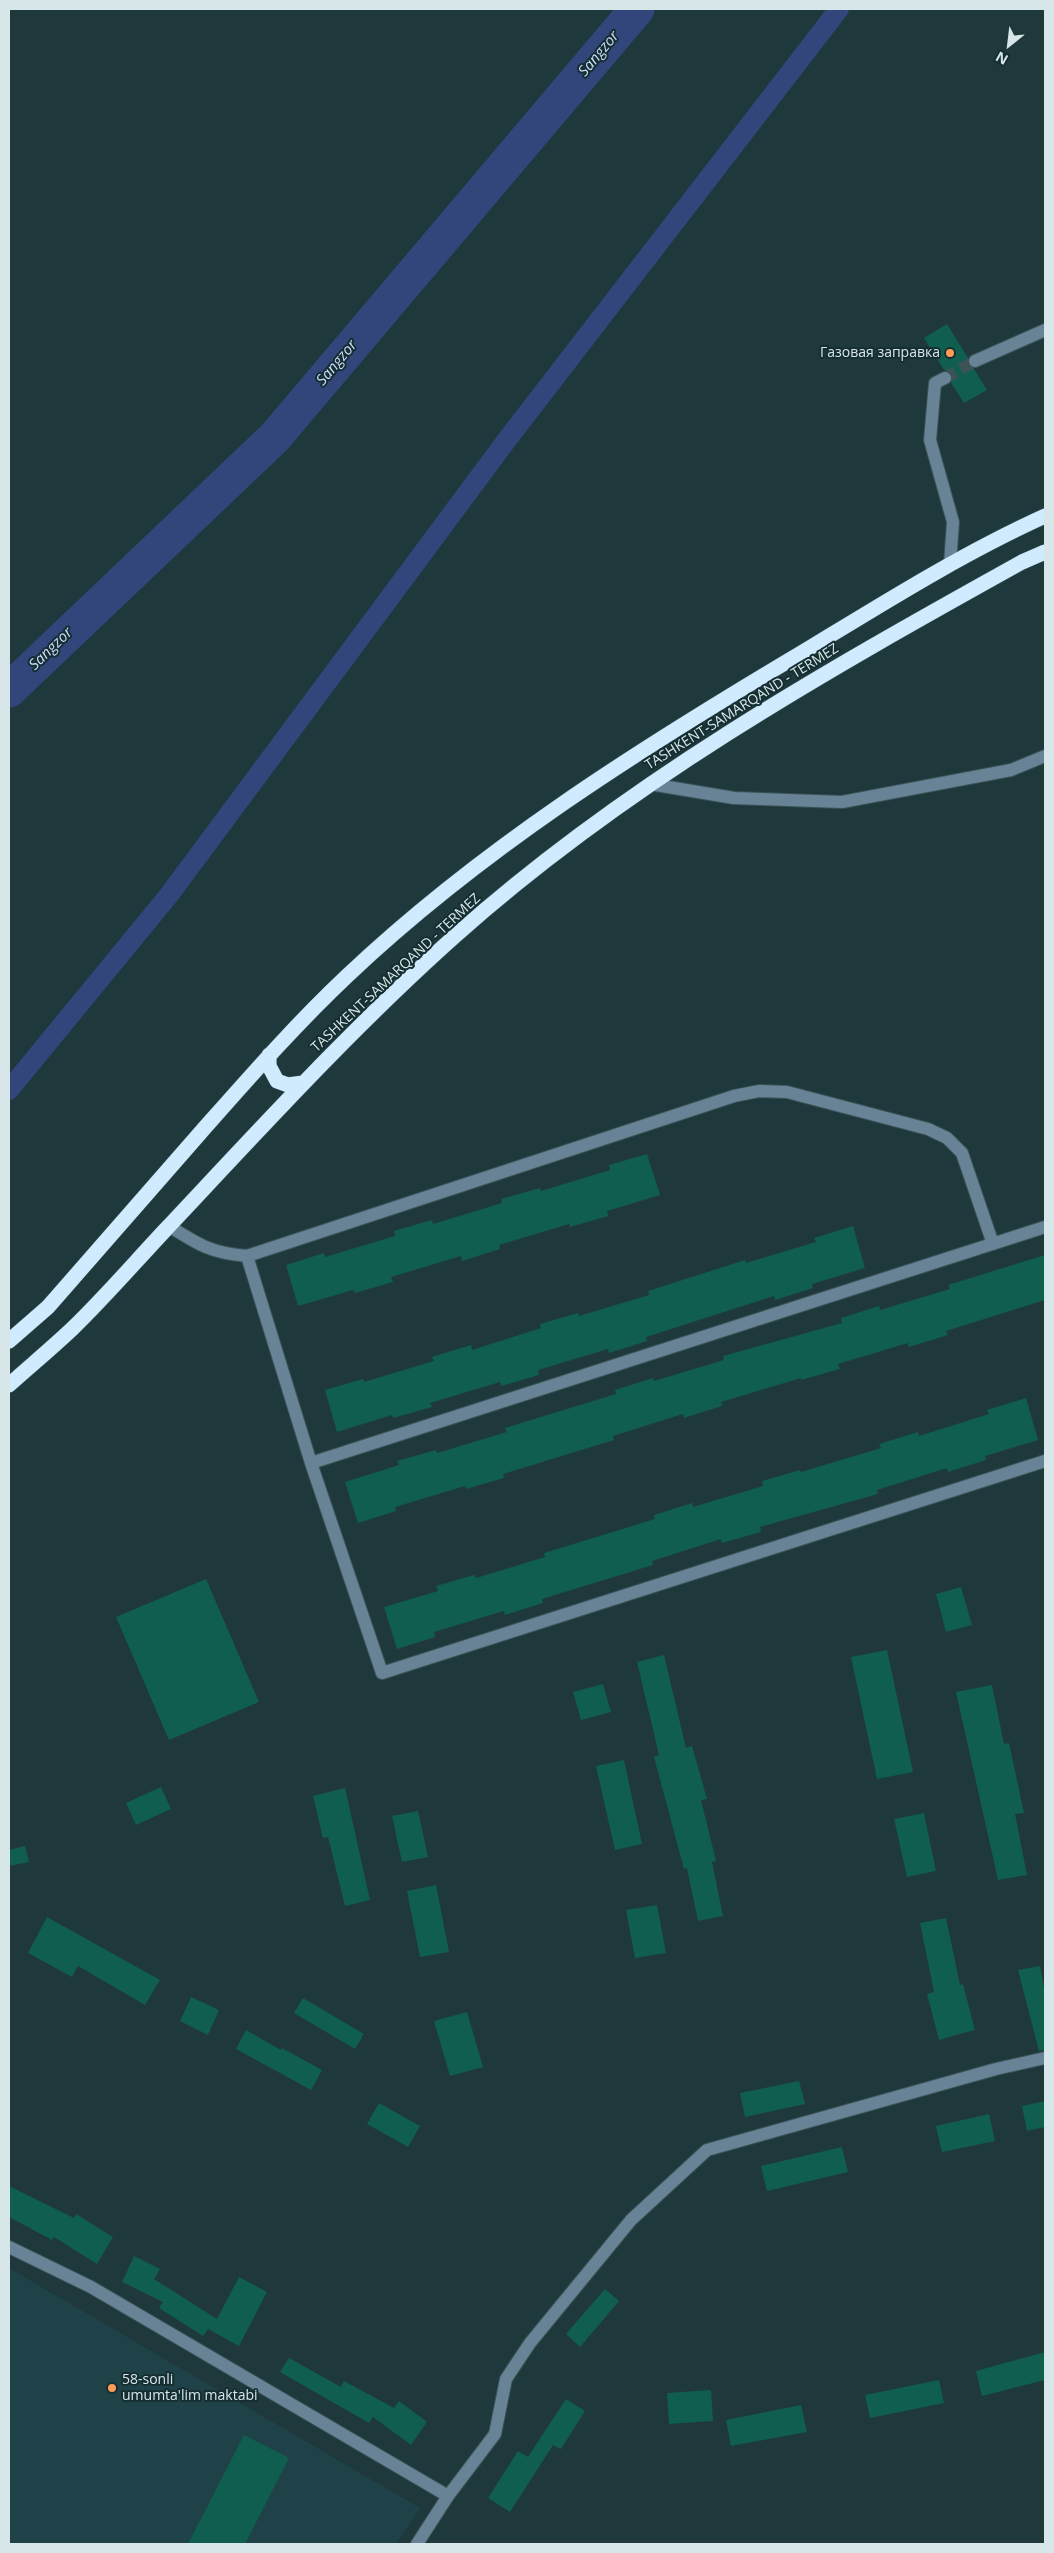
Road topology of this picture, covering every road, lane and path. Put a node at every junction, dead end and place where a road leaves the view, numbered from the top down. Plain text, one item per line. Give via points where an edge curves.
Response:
1 (1045, 330) edge
2 (975, 361) tunnel mouth
3 (945, 378) tunnel mouth
4 (1045, 516) edge
5 (1045, 552) edge
6 (950, 564) junction
7 (1045, 756) edge
8 (650, 784) junction
9 (269, 1056) junction
10 (303, 1083) junction
11 (169, 1226) junction
12 (1045, 1227) edge
13 (993, 1244) junction
14 (247, 1256) junction
15 (9, 1341) edge
16 (9, 1385) edge
17 (1045, 1461) edge
18 (312, 1463) junction
19 (1045, 2058) edge
20 (9, 2247) edge
21 (448, 2496) junction
22 (417, 2544) edge

1 - 2 street
3 - 6 street via 935,383 930,440 953,522
4 - 6 highway, TASHKENT-SAMARQAND - TERMEZ
5 - 8 highway, TASHKENT-SAMARQAND - TERMEZ via 869,646 721,736
6 - 9 highway, TASHKENT-SAMARQAND - TERMEZ via 723,700 541,819 468,872 347,976
7 - 8 street via 1011,770 842,802 734,798
8 - 10 highway, TASHKENT-SAMARQAND - TERMEZ via 542,863 456,935
9 - 10 highway via 269,1066 277,1081 288,1085
9 - 15 highway, TASHKENT-SAMARQAND - TERMEZ via 48,1306
10 - 11 highway, TASHKENT-SAMARQAND - TERMEZ
11 - 14 street via 220,1254
11 - 16 highway, TASHKENT-SAMARQAND - TERMEZ via 72,1329
12 - 13 street
13 - 14 street via 962,1153 947,1138 928,1129 787,1092 759,1091 734,1096
13 - 18 street
14 - 18 street
17 - 18 street via 382,1673
19 - 21 street via 707,2150 630,2220 530,2342 506,2379 495,2434
20 - 21 street via 91,2287
21 - 22 street

